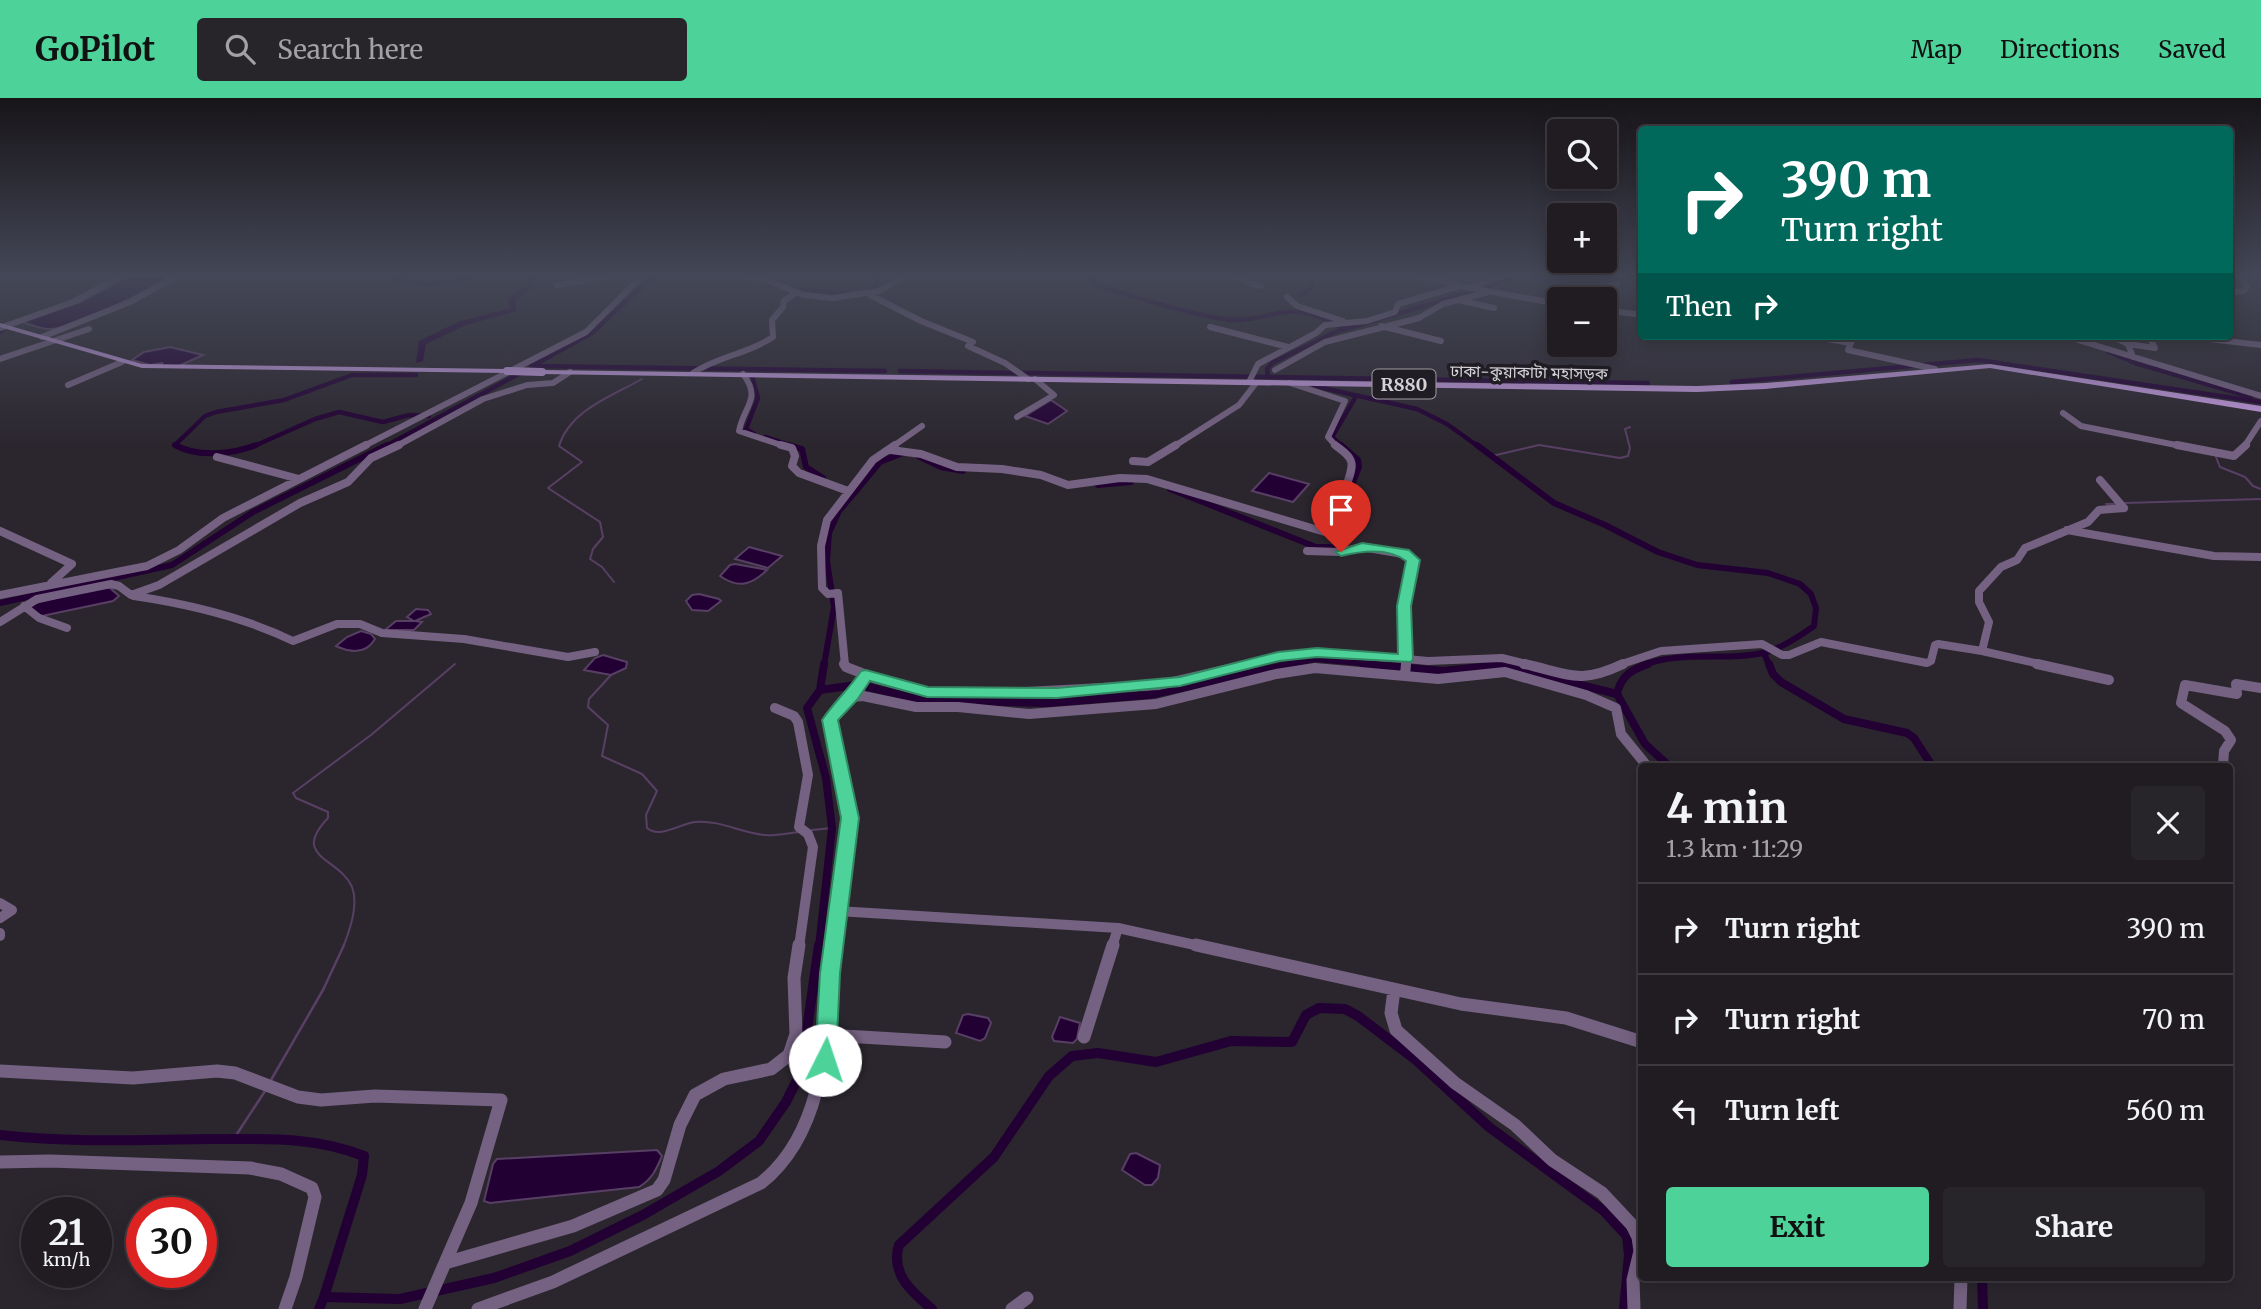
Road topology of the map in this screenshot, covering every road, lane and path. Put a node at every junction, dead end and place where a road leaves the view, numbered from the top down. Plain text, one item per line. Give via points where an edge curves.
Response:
1 (26, 333) edge
2 (53, 333) edge
3 (78, 333) edge
4 (585, 333) edge
5 (773, 333) edge
6 (949, 333) edge
7 (1232, 333) edge
8 (1317, 333) edge
9 (1358, 333) edge
10 (1407, 333) edge
11 (42, 337) junction
12 (55, 340) junction
13 (1853, 340) edge
14 (2078, 340) edge
15 (2120, 340) edge
16 (2151, 340) edge
17 (2218, 340) edge
18 (1441, 341) dead end
19 (2128, 344) junction
20 (2261, 345) edge
21 (1288, 347) junction
22 (2133, 357) junction
23 (0, 359) edge
24 (122, 362) junction
25 (1935, 369) junction
26 (1275, 370) dead end
27 (541, 372) joint
28 (570, 372) junction
29 (693, 373) junction
30 (743, 374) junction
31 (1032, 379) junction
32 (1252, 382) junction
33 (1290, 383) junction
34 (68, 385) dead end
35 (2261, 396) edge
36 (2261, 409) edge
37 (2063, 413) dead end
38 (1017, 417) dead end
39 (2261, 421) edge
40 (922, 426) dead end
41 (891, 450) junction
42 (217, 457) dead end
43 (1133, 461) dead end
44 (299, 479) junction
45 (2100, 480) dead end
46 (848, 491) junction
47 (2067, 530) junction
48 (0, 531) edge
49 (1307, 551) dead end
50 (2261, 557) edge
51 (48, 586) junction
52 (0, 595) edge
53 (131, 595) junction
54 (37, 599) junction
55 (24, 606) junction
56 (0, 622) edge
57 (67, 628) dead end
58 (1982, 651) junction
59 (595, 652) dead end
60 (1405, 667) junction
61 (866, 675) junction
62 (2109, 680) dead end
63 (2261, 688) edge
64 (852, 697) junction
65 (775, 708) dead end
66 (1644, 763) edge
67 (2223, 763) edge
68 (0, 903) edge
69 (837, 911) junction
70 (0, 918) edge
71 (1118, 928) junction
72 (1394, 990) junction
73 (828, 1035) junction
74 (1084, 1037) dead end
75 (1638, 1041) edge
76 (946, 1042) dead end
77 (0, 1071) edge
78 (0, 1162) edge
79 (1638, 1237) edge
80 (1638, 1259) edge
81 (445, 1263) junction
82 (1961, 1281) edge
83 (1027, 1298) dead end
84 (427, 1304) edge
85 (285, 1309) edge
86 (478, 1309) edge
87 (1012, 1309) edge
88 (1634, 1309) edge
89 (1960, 1309) edge

1 - 11 main road, ঢাকা-কুয়াকাটা মহাসড়ক / R880
2 - 11 street
3 - 12 street
4 - 44 street
5 - 29 street via 760,347 709,360
6 - 31 street
7 - 21 street
8 - 21 street
9 - 26 street via 1325,342
10 - 18 street
11 - 12 main road, ঢাকা-কুয়াকাটা মহাসড়ক / R880
12 - 23 street
12 - 24 main road, ঢাকা-কুয়াকাটা মহাসড়ক / R880
13 - 25 street via 1848,351
14 - 22 street
15 - 19 street
16 - 19 street via 2155,348
17 - 20 street
19 - 22 street
21 - 32 street via 1258,364
22 - 35 street
24 - 27 main road, ঢাকা-কুয়াকাটা মহাসড়ক / R880, bridge via 150,367
24 - 34 street
25 - 33 main road, ঢাকা-কুয়াকাটা মহাসড়ক / R880 via 1734,388
25 - 36 main road, ঢাকা-কুয়াকাটা মহাসড়ক / R880 via 2004,367
27 - 28 main road, ঢাকা-কুয়াকাটা মহাসড়ক / R880
28 - 29 main road, ঢাকা-কুয়াকাটা মহাসড়ক / R880
28 - 53 street via 553,383 527,384 483,399 371,458 348,482 300,503 159,584
29 - 30 main road, ঢাকা-কুয়াকাটা মহাসড়ক / R880
30 - 31 main road, ঢাকা-কুয়াকাটা মহাসড়ক / R880
30 - 46 street via 754,395 739,430 792,448 792,466 799,473
31 - 32 main road, ঢাকা-কুয়াকাটা মহাসড়ক / R880
31 - 38 street via 1054,395
32 - 33 main road, ঢাকা-কুয়াকাটা মহাসড়ক / R880
32 - 43 street via 1239,405 1220,418 1148,462
33 - 41 street via 1345,401 1328,437 1352,461 1335,514 1337,534 1147,479 1068,485 1041,475 957,467 921,454
37 - 39 street via 2081,426 2232,456 2245,446
40 - 41 street
41 - 46 street via 873,460
42 - 44 street
44 - 51 street via 223,518 161,561
45 - 47 street via 2122,505 2103,509 2088,522
46 - 61 street via 823,533 822,588 838,593 843,662
47 - 50 street via 2214,556
47 - 58 street via 2025,548 1979,591 1989,622
48 - 51 street via 72,564
49 - 60 street via 1362,547 1409,555 1413,562 1404,606
51 - 52 street
51 - 54 street
53 - 54 street via 111,584
53 - 59 street via 185,604 293,641 337,624 360,624 382,633 464,639 568,657
54 - 55 street
55 - 56 street
55 - 57 street via 39,618
58 - 60 street via 1935,645 1931,662 1923,663 1821,642 1782,655 1768,645 1661,651 1583,678 1502,658 1428,661
58 - 62 street
60 - 61 street via 1317,653 1278,657 1180,682 1057,693 927,692
60 - 64 street via 1315,668 1156,704 1029,714 916,708
60 - 66 street via 1437,679 1505,672 1598,700 1616,708 1621,734
61 - 64 street
63 - 67 street via 2236,684 2237,694 2185,685 2181,704 2225,731 2231,740
64 - 69 street via 830,720 850,818
65 - 81 street via 798,722 808,768 799,827 813,847 794,978 796,1034 789,1055 771,1069 724,1079 695,1095 657,1189 573,1226
68 - 70 street via 12,910
69 - 71 street
69 - 73 street
71 - 72 street
71 - 74 street
72 - 75 street via 1566,1018
72 - 79 street via 1392,1021 1402,1035 1552,1160 1602,1193 1632,1224
73 - 76 street
73 - 86 street via 819,1092 803,1128 773,1174 553,1282
77 - 81 street via 133,1078 217,1071 321,1100 375,1096 501,1100 471,1203
78 - 85 street via 250,1168 281,1174 312,1188 315,1197
80 - 88 street
81 - 84 street
82 - 89 street
83 - 87 street

